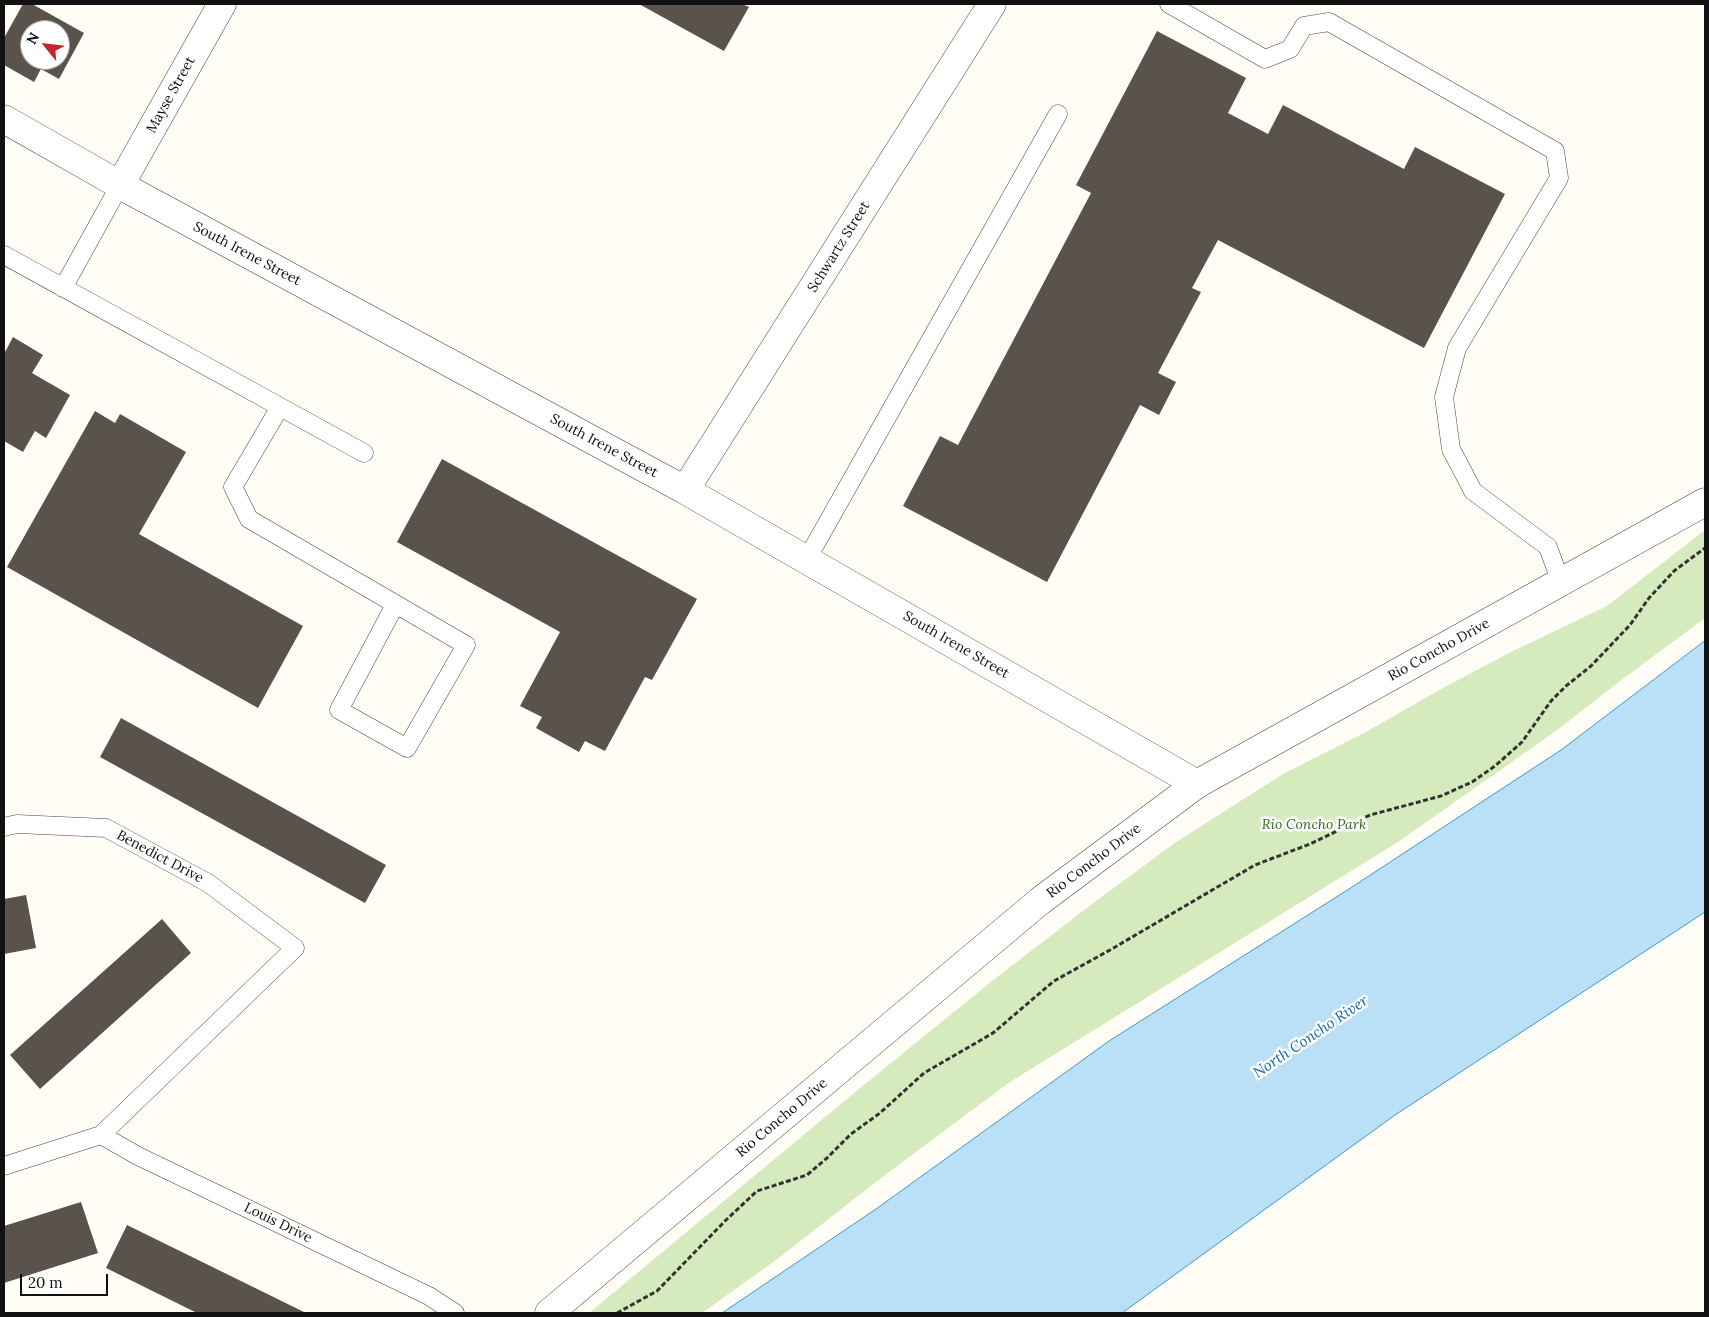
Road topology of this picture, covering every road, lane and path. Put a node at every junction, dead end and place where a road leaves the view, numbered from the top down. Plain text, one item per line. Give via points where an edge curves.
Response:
1 (222, 4) edge
2 (1169, 4) edge
3 (990, 5) edge
4 (1058, 114) dead end
5 (4, 119) edge
6 (120, 185) junction
7 (4, 255) edge
8 (63, 288) junction
9 (280, 407) junction
10 (364, 453) dead end
11 (685, 490) junction
12 (1705, 502) edge
13 (1705, 548) edge
14 (807, 559) junction
15 (1560, 583) junction
16 (395, 605) junction
17 (1197, 784) junction
18 (4, 827) edge
19 (101, 1135) junction
20 (4, 1166) edge
21 (455, 1313) edge
22 (549, 1313) edge
23 (617, 1313) edge

1 - 6 street, Mayse Street
2 - 15 lane via 1265,59 1290,49 1304,26 1328,22 1555,151 1559,178 1457,348 1444,397 1451,449 1473,491 1548,547
3 - 11 street, Schwartz Street
4 - 14 lane
5 - 6 street, South Irene Street
6 - 8 lane
6 - 11 street, South Irene Street
7 - 8 lane
8 - 9 lane
9 - 10 lane
9 - 16 lane via 233,487 249,520
11 - 14 street, South Irene Street
12 - 15 street, Rio Concho Drive
13 - 23 path via 1674,571 1630,625 1591,666 1551,701 1522,742 1495,766 1472,782 1441,796 1370,815 1310,844 1255,865 1054,981 993,1033 924,1073 807,1175 757,1191 657,1291
14 - 17 street, South Irene Street
15 - 17 street, Rio Concho Drive
16 - 16 lane via 466,645 407,748 339,710
17 - 22 street, Rio Concho Drive via 1040,901
18 - 19 lane, Benedict Drive via 17,824 106,828 208,883 295,948
19 - 20 lane
19 - 21 lane, Louis Drive via 138,1156 429,1296

